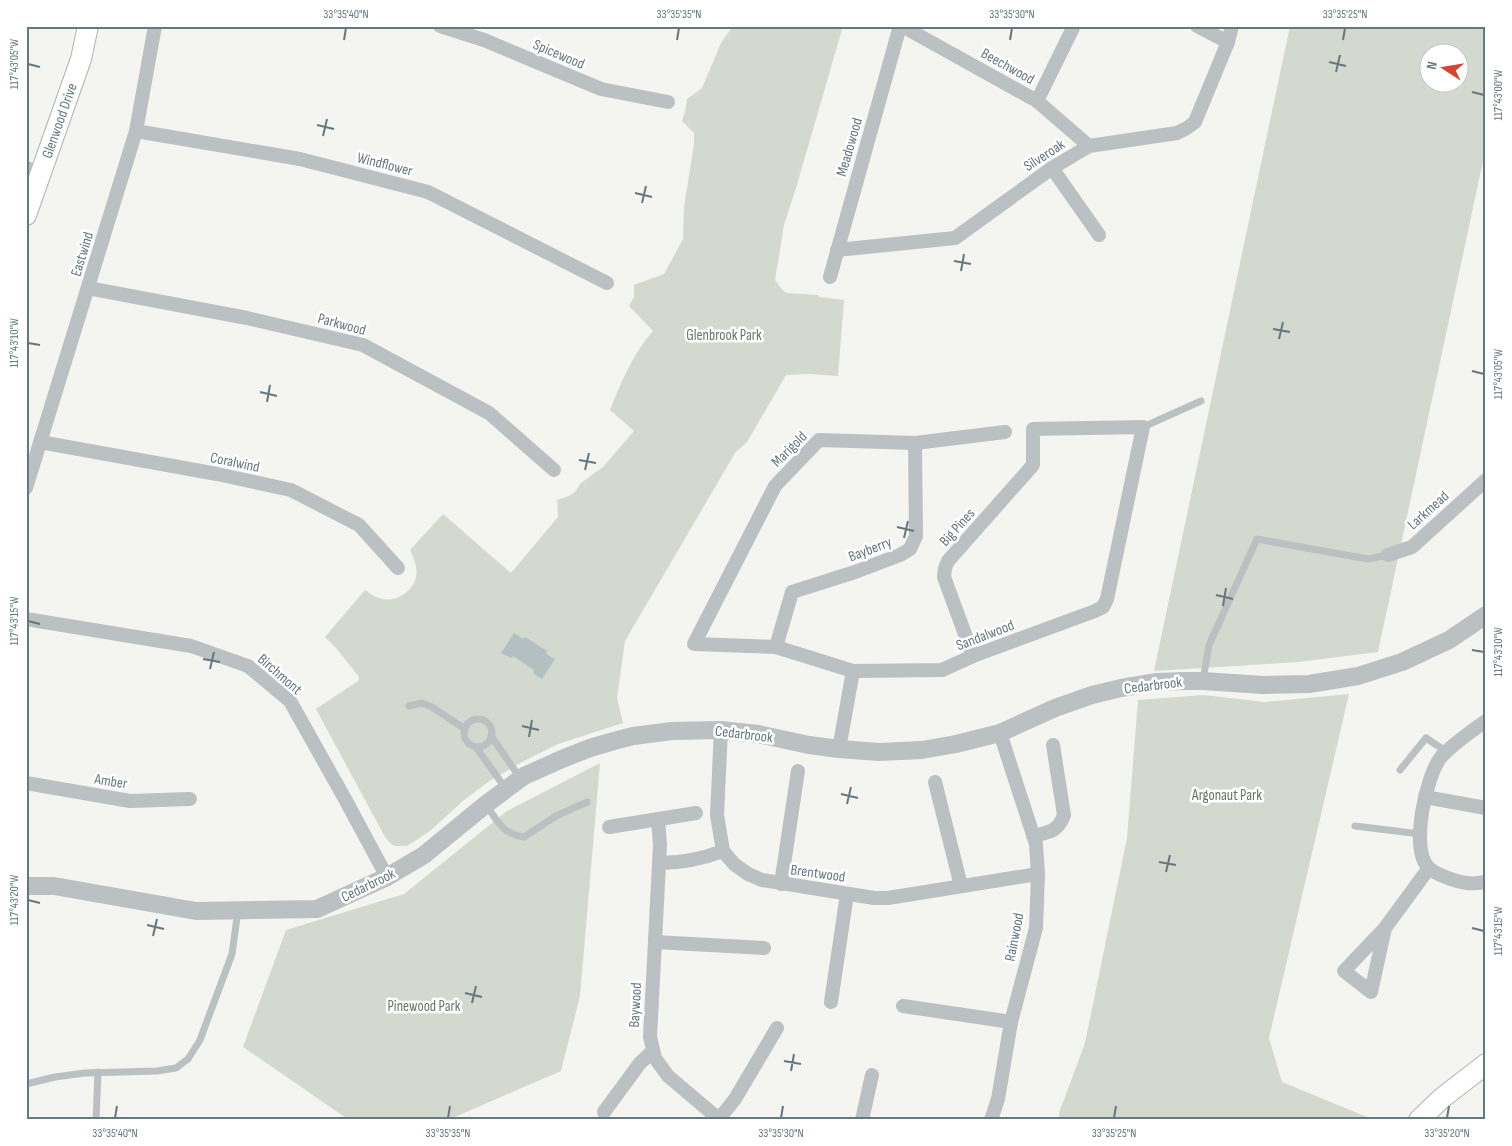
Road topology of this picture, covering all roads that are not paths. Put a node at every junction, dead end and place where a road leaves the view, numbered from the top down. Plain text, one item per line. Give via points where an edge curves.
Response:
1 (88, 26) edge
2 (155, 26) edge
3 (440, 26) edge
4 (901, 26) edge
5 (1197, 26) edge
6 (1232, 26) edge
7 (1073, 28) dead end
8 (1228, 42) junction
9 (1037, 101) junction
10 (668, 102) dead end
11 (136, 131) junction
12 (1089, 146) junction
13 (1052, 168) junction
14 (34, 170) edge
15 (26, 215) edge
16 (1100, 235) dead end
17 (837, 250) junction
18 (830, 277) dead end
19 (608, 283) dead end
20 (88, 288) junction
21 (1200, 401) dead end
22 (1143, 427) junction
23 (1005, 432) dead end
24 (40, 442) junction
25 (915, 443) junction
26 (554, 470) dead end
27 (1486, 480) edge
28 (26, 488) edge
29 (1388, 555) joint
30 (398, 568) dead end
31 (1485, 617) edge
32 (26, 619) edge
33 (694, 644) joint
34 (776, 646) junction
35 (973, 656) junction
36 (853, 671) junction
37 (1203, 681) junction
38 (409, 706) dead end
39 (1486, 721) edge
40 (465, 729) junction
41 (721, 730) junction
42 (1000, 733) junction
43 (491, 736) junction
44 (1052, 745) dead end
45 (476, 747) junction
46 (839, 749) junction
47 (1447, 752) junction
48 (1400, 770) dead end
49 (798, 771) dead end
50 (935, 782) dead end
51 (26, 783) edge
52 (514, 784) junction
53 (1425, 797) junction
54 (190, 799) dead end
55 (587, 802) dead end
56 (485, 805) junction
57 (1486, 808) edge
58 (696, 813) dead end
59 (658, 819) junction
60 (1355, 826) dead end
61 (609, 827) dead end
62 (1420, 834) junction
63 (1033, 836) junction
64 (723, 851) junction
65 (659, 863) junction
66 (1428, 868) junction
67 (1038, 874) junction
68 (387, 878) junction
69 (1486, 882) edge
70 (781, 884) junction
71 (26, 886) edge
72 (961, 886) junction
73 (847, 894) junction
74 (238, 910) junction
75 (1385, 928) dead end
76 (655, 942) junction
77 (764, 948) dead end
78 (831, 1002) dead end
79 (902, 1006) dead end
80 (1011, 1022) junction
81 (777, 1028) dead end
82 (653, 1051) junction
83 (1486, 1064) edge
84 (98, 1072) junction
85 (872, 1075) dead end
86 (26, 1084) edge
87 (604, 1112) dead end
88 (720, 1119) edge
89 (96, 1120) edge
90 (862, 1120) edge
91 (991, 1120) edge
92 (1419, 1120) edge

1 - 14 main road, Glenwood Drive via 82,59
2 - 11 street, Eastwind
3 - 10 street, Spicewood via 484,40 601,89
4 - 9 street, Beechwood
4 - 17 street, Meadowood
5 - 8 street
6 - 8 street, Silveroak
7 - 9 street
8 - 12 street, Silveroak via 1195,122 1187,128 1177,133
9 - 12 street, Beechwood
11 - 19 street, Windflower via 300,159 428,192
11 - 20 street, Eastwind
12 - 13 street, Silveroak
13 - 16 street
13 - 17 street, Silveroak via 955,238
14 - 15 main road, Glenwood Drive
17 - 18 street, Meadowood
20 - 24 street, Eastwind
20 - 26 street, Parkwood via 247,318 363,345 489,413
21 - 22 lane
22 - 35 street, Sandalwood via 1103,607
22 - 35 street, Big Pines via 1033,430 1034,465 945,568 944,576
23 - 25 street, Marigold
24 - 28 street, Eastwind
24 - 30 street, Coralwind via 291,490 359,525
25 - 33 street, Marigold via 819,440 775,486
25 - 34 street, Bayberry via 916,536 910,549 855,572 792,592
27 - 29 street, Larkmead via 1412,547
29 - 37 lane via 1368,559 1257,539 1209,646
31 - 37 street, Cedarbrook via 1449,640 1358,676 1309,684
32 - 68 street, Birchmont via 191,646 248,666 290,701
33 - 34 street, Sandalwood
34 - 36 street, Sandalwood
35 - 36 street, Sandalwood via 942,670
36 - 46 street
37 - 42 street, Cedarbrook via 1157,682 1092,695
38 - 40 lane via 421,703 432,707
39 - 47 street
40 - 43 lane via 474,720 484,720 490,727
40 - 45 lane via 468,742
41 - 46 street, Cedarbrook
41 - 52 street, Cedarbrook via 672,731 614,741 562,758
41 - 64 street via 717,815
42 - 46 street, Cedarbrook via 922,750 879,752
42 - 63 street, Rainwood
43 - 45 lane via 484,746
43 - 52 lane
44 - 63 street via 1064,815 1060,826 1051,832
45 - 52 lane
47 - 48 lane via 1426,738
47 - 53 street via 1440,758
49 - 70 street
50 - 72 street
51 - 54 street, Amber via 130,801
52 - 56 street, Cedarbrook
53 - 57 street
53 - 62 street
55 - 56 lane via 556,816 524,837 505,831
56 - 68 street, Cedarbrook via 424,855
58 - 59 street
59 - 61 street
59 - 65 street, Baywood
60 - 62 lane
62 - 66 street via 1422,858
63 - 67 street, Rainwood via 1038,853
64 - 65 street via 705,858
64 - 70 street, Brentwood via 748,874
65 - 76 street, Baywood
66 - 69 street via 1468,884
66 - 75 street
67 - 72 street, Brentwood
67 - 80 street, Rainwood via 1036,928
68 - 74 street, Cedarbrook via 317,909
70 - 73 street, Brentwood
71 - 74 street, Cedarbrook via 54,886 196,911
72 - 73 street, Brentwood via 888,898
73 - 78 street
74 - 84 lane via 232,954 200,1040 188,1059 176,1068 156,1071
76 - 77 street
76 - 82 street, Baywood via 650,1037
79 - 80 street
80 - 91 street, Rainwood via 998,1099
81 - 88 street
82 - 87 street via 640,1062
82 - 88 street, Baywood via 668,1076
83 - 92 main road
84 - 86 lane
84 - 89 lane
85 - 90 street

